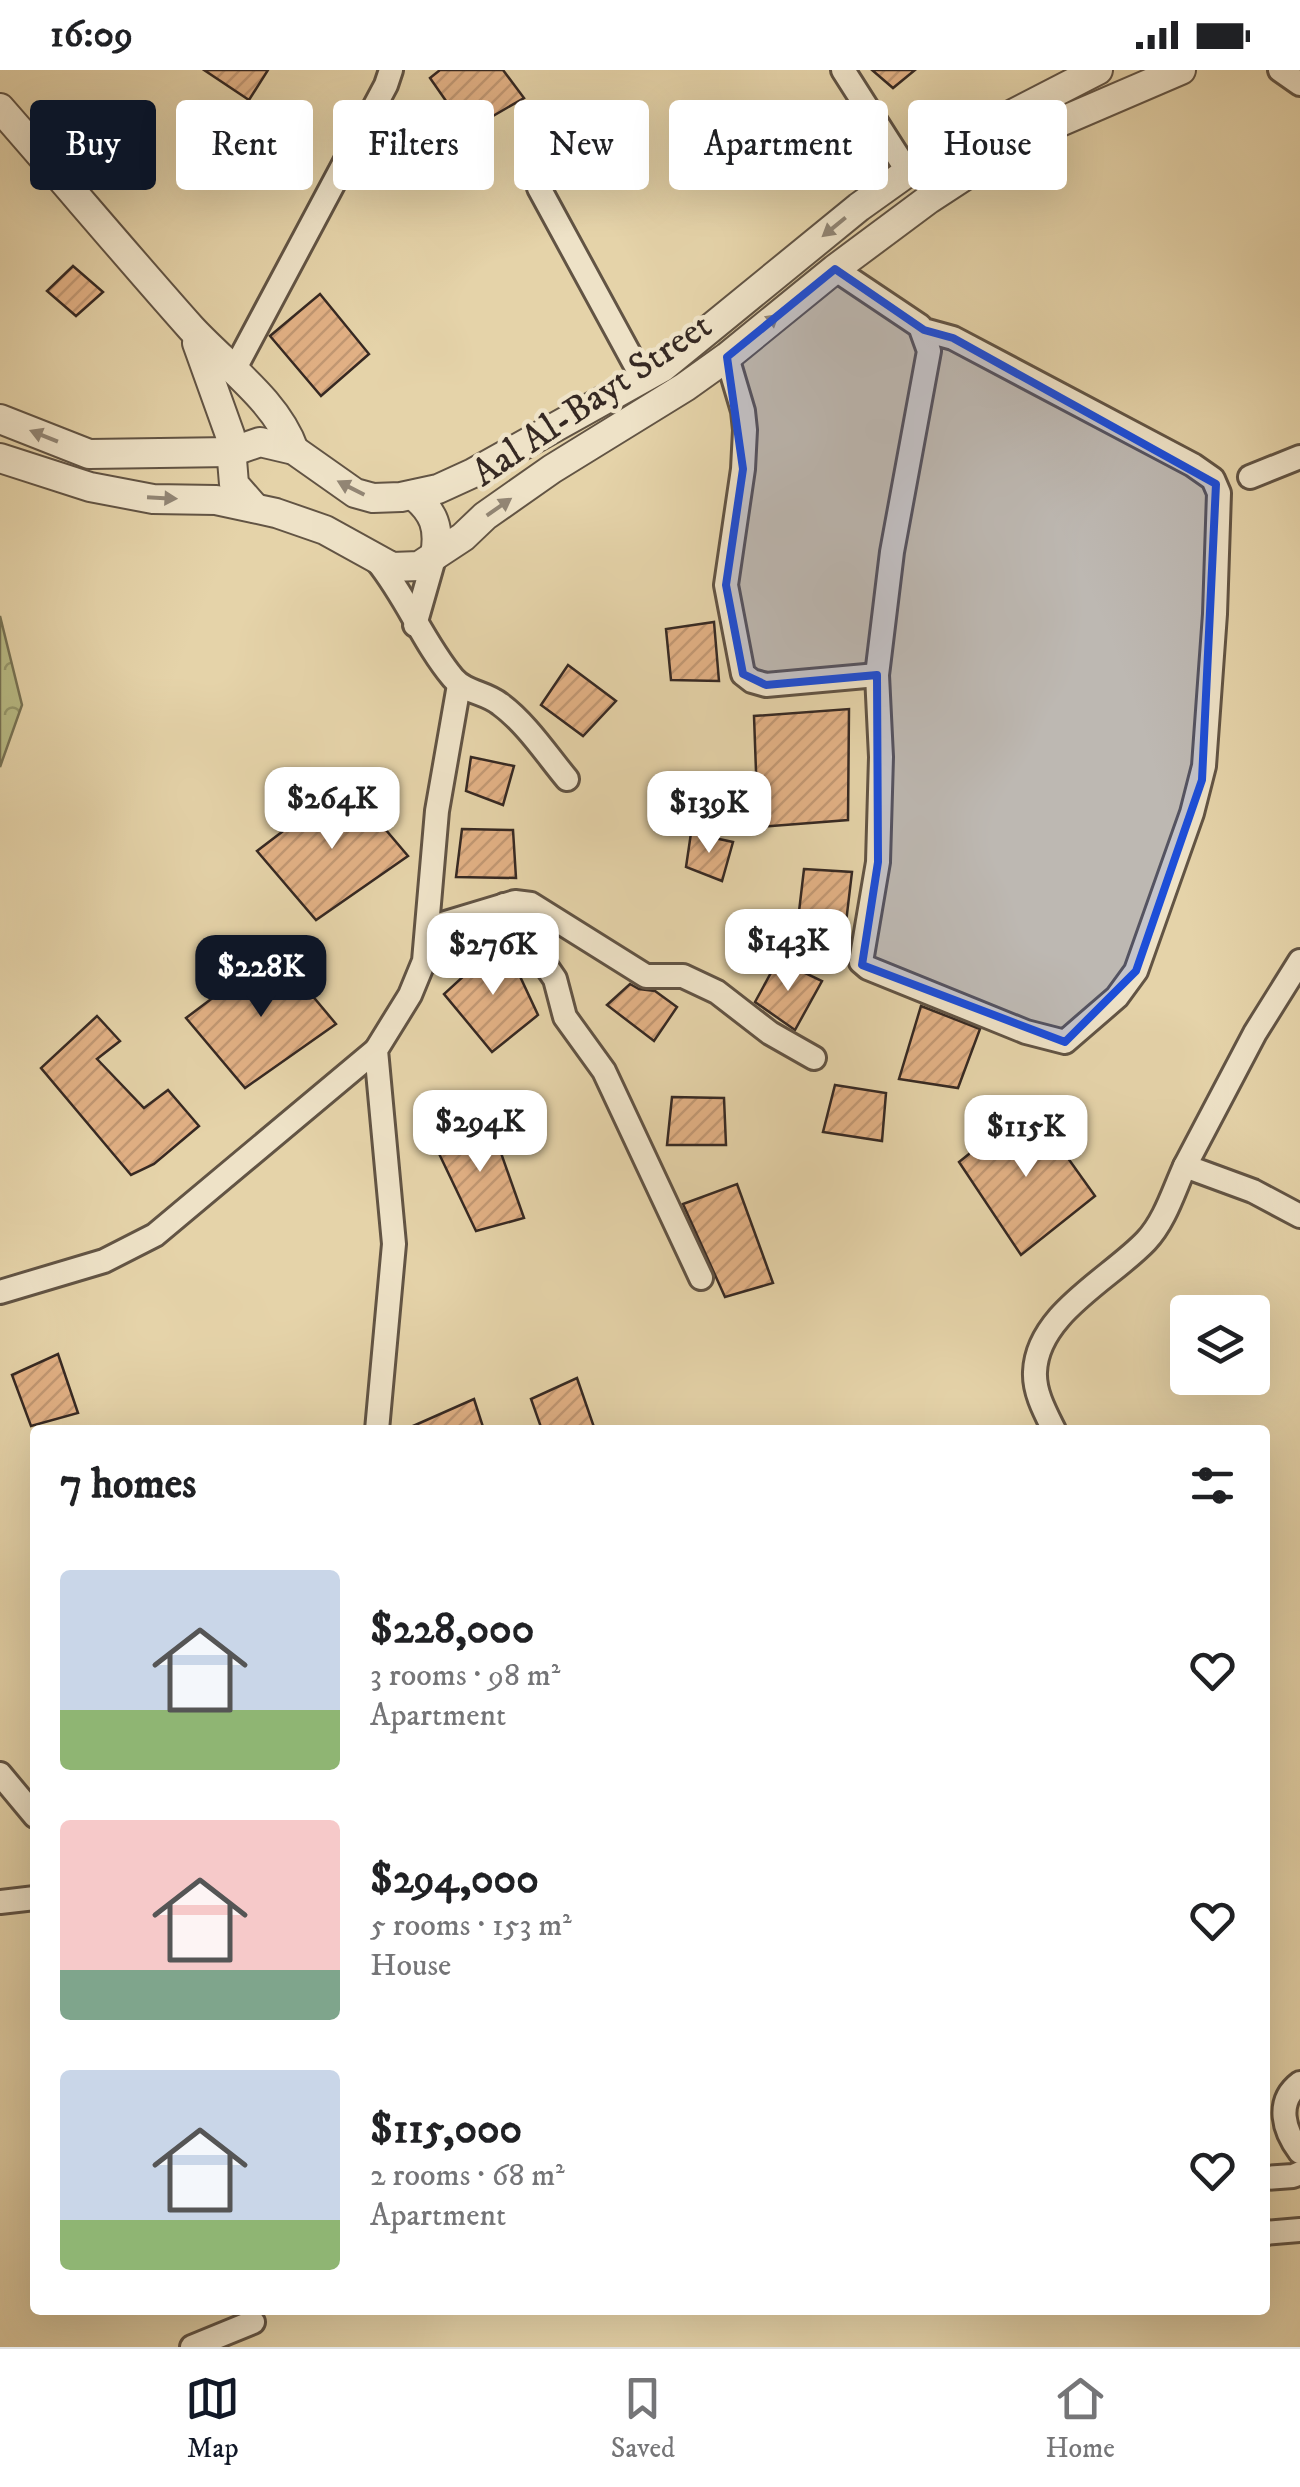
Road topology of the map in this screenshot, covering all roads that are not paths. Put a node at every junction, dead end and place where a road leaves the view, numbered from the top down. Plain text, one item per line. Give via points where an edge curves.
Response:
1 (391, 70) edge
2 (843, 70) edge
3 (1098, 70) edge
4 (1180, 70) edge
5 (1280, 70) edge
6 (1300, 84) edge
7 (1040, 100) edge
8 (0, 108) edge
9 (908, 172) joint
10 (540, 190) edge
11 (834, 269) junction
12 (191, 328) junction
13 (924, 330) junction
14 (727, 357) junction
15 (233, 372) junction
16 (643, 378) junction
17 (0, 419) edge
18 (294, 450) junction
19 (232, 452) junction
20 (1300, 457) edge
21 (0, 458) edge
22 (1250, 477) dead end
23 (413, 495) junction
24 (254, 508) junction
25 (435, 556) junction
26 (377, 561) junction
27 (415, 625) junction
28 (877, 674) junction
29 (459, 685) junction
30 (568, 780) dead end
31 (504, 905) junction
32 (429, 928) junction
33 (1300, 961) edge
34 (376, 1050) junction
35 (814, 1058) dead end
36 (1185, 1166) junction
37 (1300, 1216) edge
38 (701, 1278) dead end
39 (0, 1292) edge
40 (377, 1425) edge
41 (1052, 1425) edge
42 (0, 1774) edge
43 (30, 1810) edge
44 (30, 1899) edge
45 (0, 1902) edge
46 (1300, 2084) edge
47 (1300, 2152) edge
48 (1300, 2172) edge
49 (1270, 2178) edge
50 (1300, 2230) edge
51 (1270, 2233) edge
52 (253, 2322) dead end
53 (192, 2347) edge

1 - 15 street
2 - 9 street
3 - 7 street, Aal Al-Bayt Street
4 - 11 street, Aal Al-Bayt Street via 1004,150
5 - 6 street
8 - 12 street
9 -> 16 street, Aal Al-Bayt Street
10 - 16 street
11 - 13 street
14 -> 11 street, Aal Al-Bayt Street
12 - 15 street
12 - 19 street
13 - 28 street via 928,362
13 - 28 street via 954,338 1194,464 1213,479 1218,493 1202,780 1136,971 1066,1042 862,964 878,862
25 -> 14 street, Aal Al-Bayt Street via 552,468
14 - 28 street via 745,430 726,585 743,674 766,685
15 - 18 street via 280,421
16 - 23 street, Aal Al-Bayt Street via 473,473
19 -> 17 street via 89,454
18 - 19 street via 260,442
23 -> 18 street, Aal Al-Bayt Street via 355,494
19 - 24 street via 234,484
20 - 22 street
21 -> 24 street, Aal Al-Bayt Street via 106,490
23 - 25 street via 435,521
24 - 26 street, Aal Al-Bayt Street via 302,520
25 - 26 street, Aal Al-Bayt Street via 406,568
25 - 27 street
26 - 27 street
27 - 29 street
29 - 30 street via 508,709
29 - 32 street via 437,811
31 - 32 street
31 - 35 street via 531,904 646,976 683,976 717,992
31 - 38 street via 556,979 565,1017 604,1070
32 - 34 street via 420,976
33 - 36 street
34 - 39 street via 155,1235 104,1261
34 - 40 street via 394,1244
36 - 37 street
36 - 41 street via 1147,1240 1042,1340 1034,1370
42 - 43 street
44 - 45 street
46 - 47 street via 1288,2095 1284,2116
48 - 49 street
50 - 51 street
52 - 53 street

